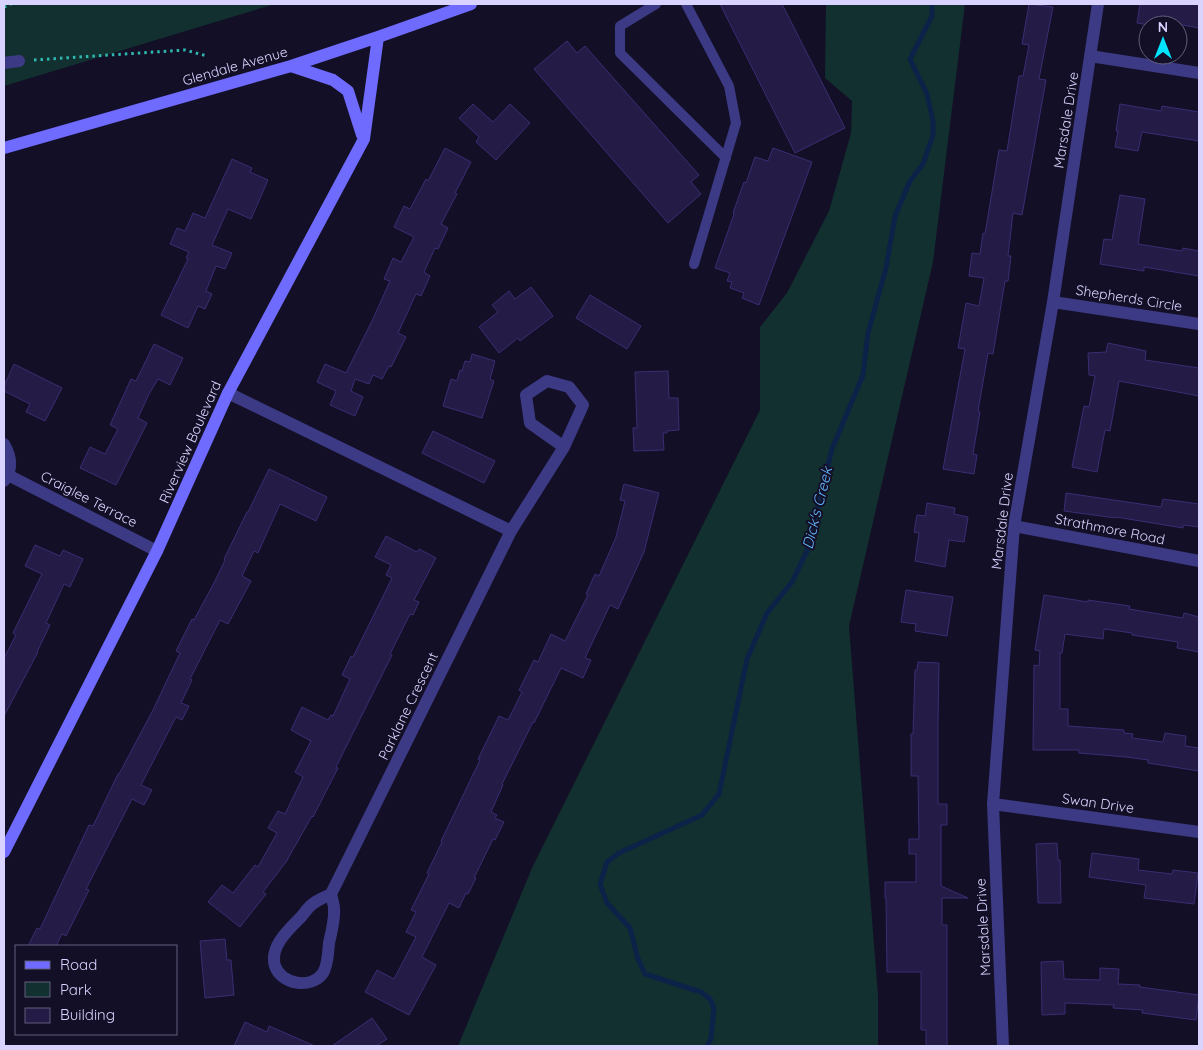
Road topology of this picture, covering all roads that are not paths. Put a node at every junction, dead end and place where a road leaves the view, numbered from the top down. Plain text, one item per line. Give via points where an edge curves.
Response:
1 (472, 4) edge
2 (656, 4) edge
3 (686, 4) edge
4 (1098, 4) edge
5 (378, 37) junction
6 (1090, 56) junction
7 (18, 61) road end
8 (4, 63) edge
9 (290, 66) junction
10 (1199, 73) edge
11 (364, 139) junction
12 (4, 148) edge
13 (726, 158) junction
14 (694, 264) dead end
15 (1054, 302) junction
16 (1199, 324) edge
17 (228, 393) junction
18 (4, 444) edge
19 (564, 447) junction
20 (6, 478) edge
21 (1014, 526) junction
22 (511, 531) junction
23 (157, 550) junction
24 (1199, 561) edge
25 (992, 804) junction
26 (1199, 832) edge
27 (4, 852) edge
28 (331, 894) junction
29 (1003, 1046) edge

1 - 5 street, Glendale Avenue
2 - 13 lane via 620,26 620,53
3 - 13 lane via 729,86 736,124
4 - 6 street, Marsdale Drive
5 - 9 street, Glendale Avenue
5 - 11 street, Riverview Boulevard
6 - 10 street
6 - 15 street, Marsdale Drive
7 - 8 street
9 - 11 street via 332,80 348,91
9 - 12 street, Glendale Avenue
11 - 17 street, Riverview Boulevard
13 - 14 lane
15 - 16 street, Shepherds Circle
15 - 21 street, Marsdale Drive
17 - 22 street
17 - 23 street, Riverview Boulevard
18 - 20 street, Craiglee Terrace via 10,460
19 - 19 street, Parklane Crescent via 584,405 570,387 547,381 526,395 530,423
19 - 22 street, Parklane Crescent
20 - 23 street, Craiglee Terrace
21 - 24 street, Strathmore Road
21 - 25 street, Marsdale Drive
22 - 28 street, Parklane Crescent
23 - 27 street, Riverview Boulevard
25 - 26 street, Swan Drive
25 - 29 street, Marsdale Drive
28 - 28 street via 334,910 323,973 307,983 288,980 276,967 277,946 314,903

